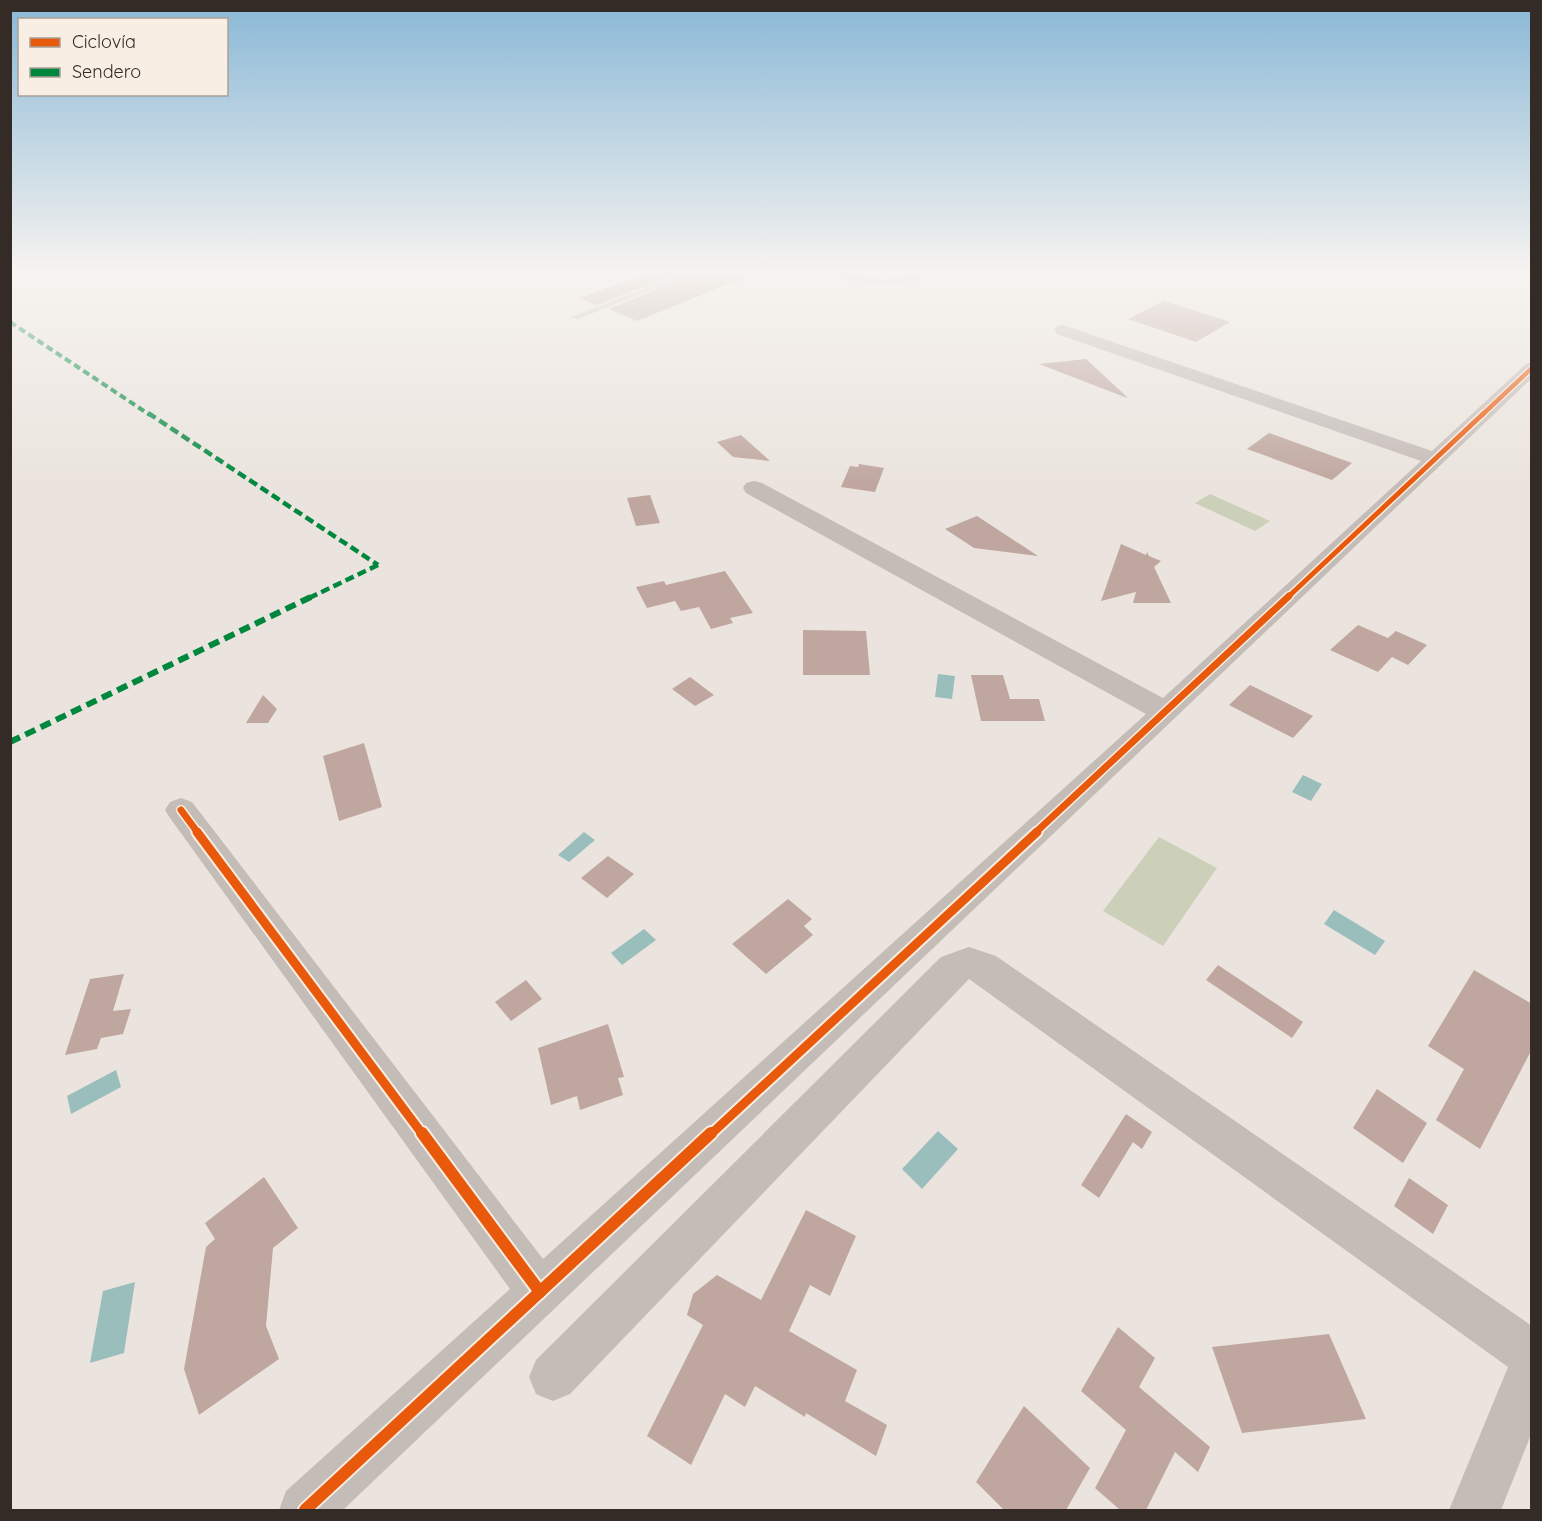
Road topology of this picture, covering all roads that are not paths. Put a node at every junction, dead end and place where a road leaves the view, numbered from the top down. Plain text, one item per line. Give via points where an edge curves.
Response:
1 (1098, 342) edge
2 (1532, 368) edge
3 (1435, 459) junction
4 (754, 488) dead end
5 (1166, 712) junction
6 (181, 810) dead end
7 (540, 1292) junction
8 (1532, 1355) edge
9 (1532, 1368) edge
10 (553, 1377) dead end
11 (305, 1510) edge
12 (1475, 1510) edge

1 - 3 street
2 - 3 street
3 - 5 street
4 - 5 street
5 - 7 street
6 - 7 street
7 - 11 street
8 - 10 street via 983,967 969,963 954,968
9 - 12 street

